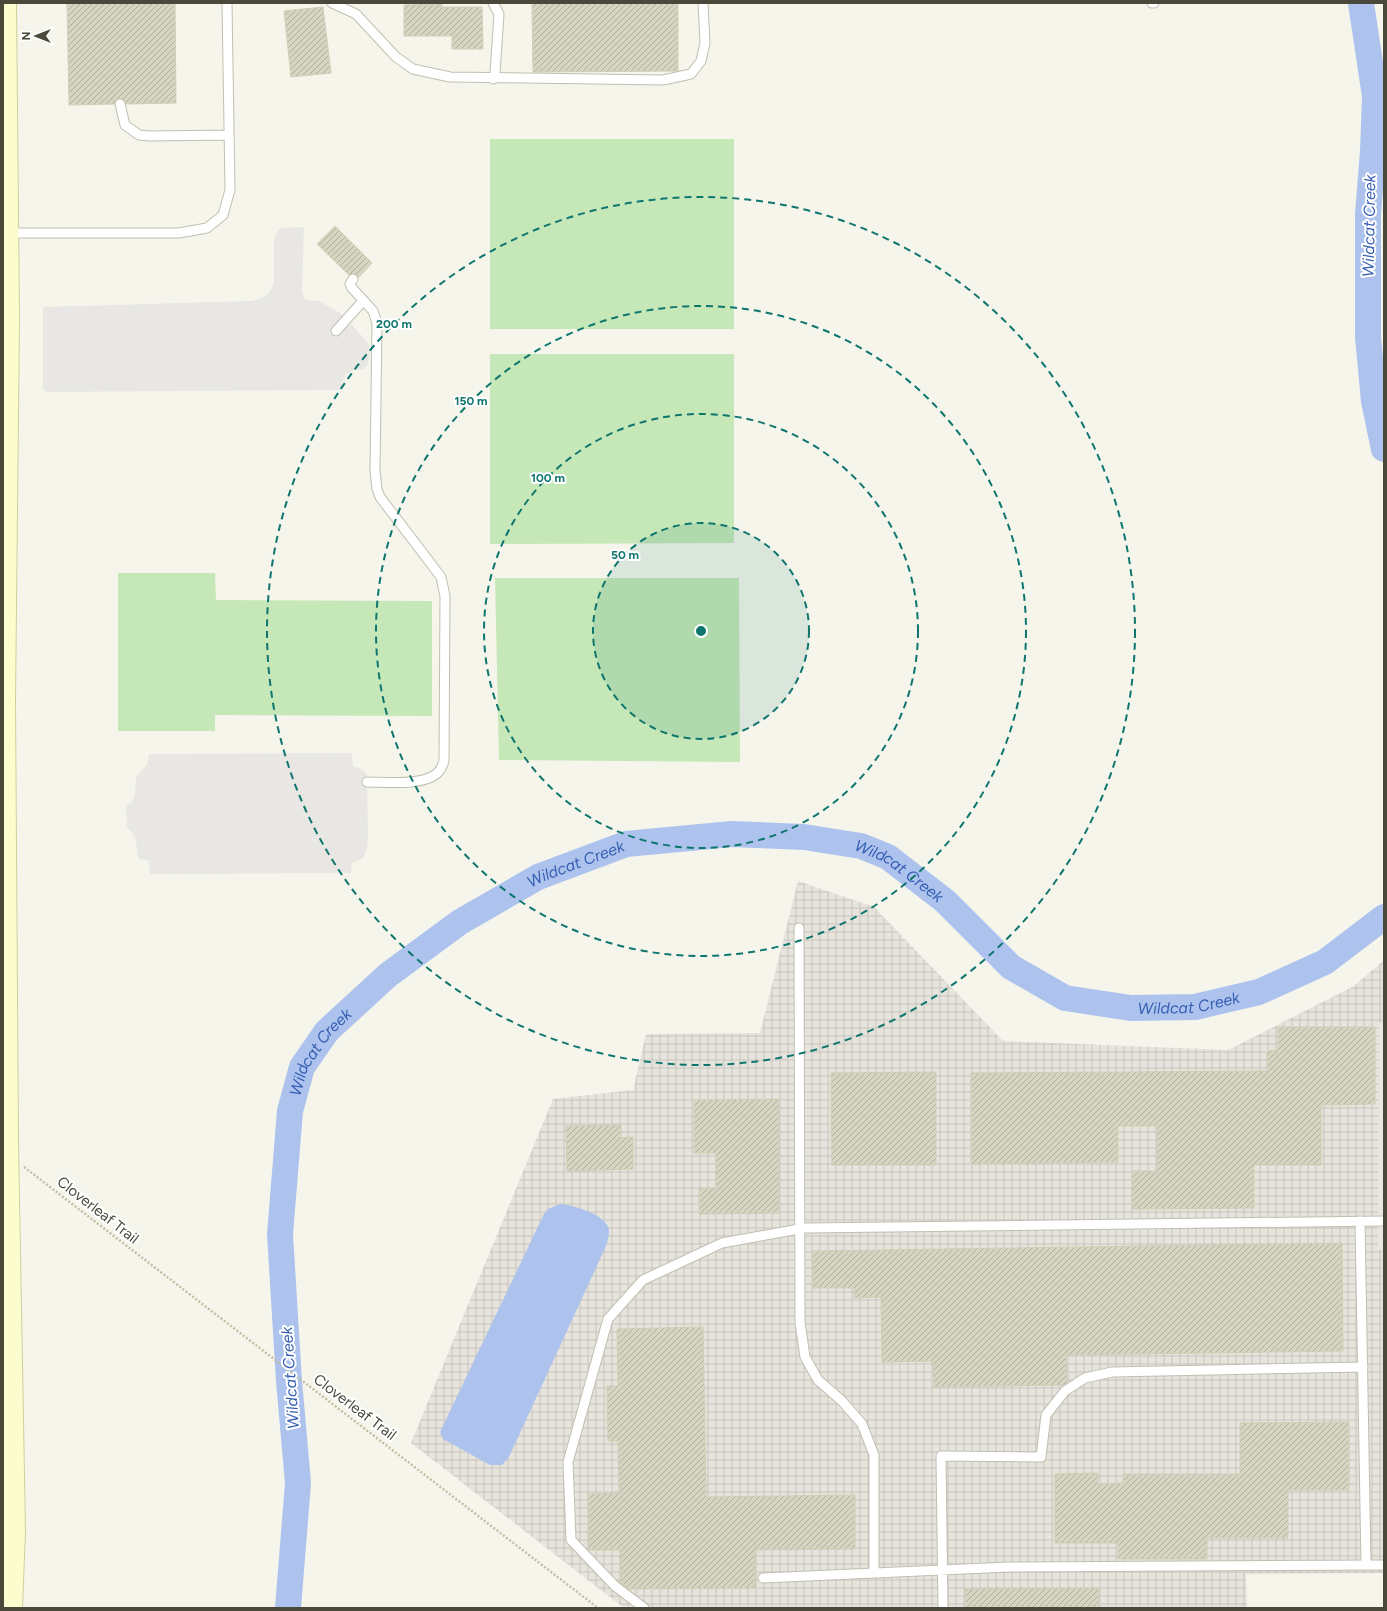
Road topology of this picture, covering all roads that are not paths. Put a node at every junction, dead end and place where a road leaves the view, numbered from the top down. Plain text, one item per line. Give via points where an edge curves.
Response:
1 (5, 3) edge
2 (227, 3) edge
3 (332, 3) edge
4 (493, 3) edge
5 (703, 3) edge
6 (493, 79) junction
7 (120, 104) dead end
8 (229, 135) junction
9 (8, 233) junction
10 (353, 279) dead end
11 (363, 301) junction
12 (336, 331) dead end
13 (4, 530) edge
14 (367, 782) dead end
15 (799, 928) dead end
16 (1384, 1220) edge
17 (1360, 1221) junction
18 (800, 1229) junction
19 (1363, 1367) junction
20 (1366, 1565) junction
21 (1384, 1565) edge
22 (942, 1570) junction
23 (874, 1573) junction
24 (763, 1578) dead end
25 (11, 1608) edge
26 (644, 1608) edge
27 (943, 1608) edge

1 - 9 main road
2 - 8 lane
3 - 6 lane via 356,14 396,57 413,69 450,77
4 - 6 lane via 499,14 496,73
5 - 6 lane via 705,43 701,61 691,74 663,80
7 - 8 lane via 124,125 140,135
8 - 9 lane via 230,190 223,215 207,228 178,233
9 - 13 main road
10 - 11 lane via 350,284
11 - 12 lane
11 - 14 lane via 375,316 378,332 375,470 377,489 385,504 441,577 445,596 444,761 440,770 425,780
13 - 25 main road via 6,1142 14,1532
15 - 18 lane
16 - 17 lane
17 - 18 lane
17 - 19 lane
18 - 23 lane via 800,1322 805,1357 818,1380 842,1401 862,1424 874,1455
18 - 26 lane via 722,1243 643,1280 608,1319 568,1462 571,1540 615,1586
19 - 20 lane
19 - 22 lane via 1112,1372 1085,1378 1065,1391 1046,1415 1041,1457 941,1456
20 - 21 lane
20 - 22 lane via 1009,1567
22 - 23 lane
22 - 27 lane
23 - 24 lane

